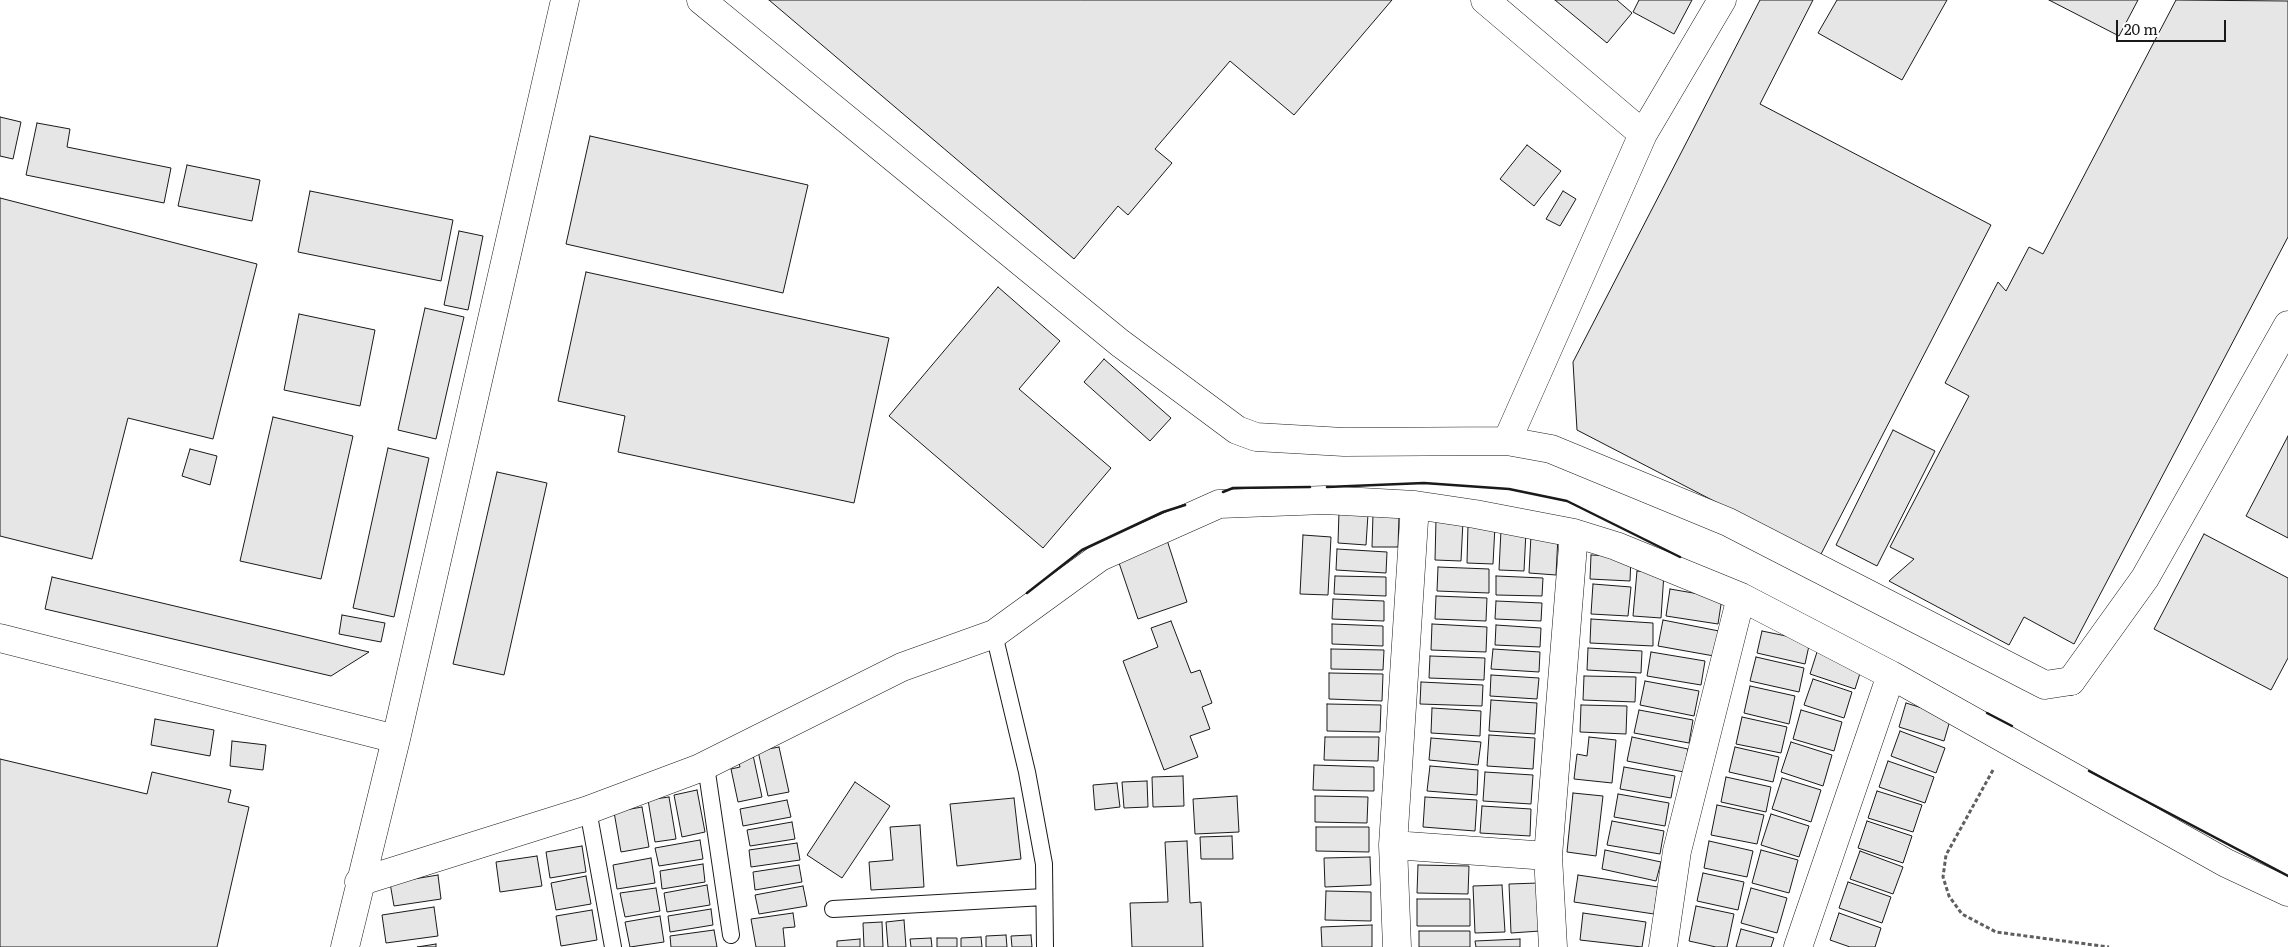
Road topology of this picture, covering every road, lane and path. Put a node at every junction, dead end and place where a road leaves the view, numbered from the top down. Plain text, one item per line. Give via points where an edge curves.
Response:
1 (565, 0) edge
2 (702, 0) edge
3 (1485, 0) edge
4 (1722, 0) edge
5 (1643, 134) junction
6 (2288, 325) edge
7 (1507, 441) junction
8 (1415, 506) junction
9 (1574, 532) junction
10 (1741, 597) junction
11 (994, 634) junction
12 (0, 638) edge
13 (1891, 675) junction
14 (396, 740) junction
15 (2010, 741) junction
16 (706, 766) junction
17 (588, 810) junction
18 (1393, 845) junction
19 (1548, 856) junction
20 (359, 882) junction
21 (2288, 892) edge
22 (1044, 897) junction
23 (833, 908) dead end
24 (731, 935) dead end
25 (345, 947) edge
26 (613, 947) edge
27 (1045, 947) edge
28 (1397, 947) edge
29 (1553, 947) edge
30 (1663, 947) edge
31 (1798, 947) edge
32 (2109, 947) edge

1 - 14 street
2 - 7 street via 1120,343 1237,430 1256,438
3 - 5 street
4 - 5 street
5 - 7 street
6 - 7 street via 2146,578 2070,681 2045,685 1728,522 1551,449
8 - 9 street
8 - 11 street via 1325,500 1219,504 1100,557
8 - 18 street
9 - 10 street
9 - 19 street
10 - 13 street
10 - 30 street via 1677,851
11 - 16 street via 902,667
11 - 22 lane via 1027,772 1044,864
12 - 14 street
13 - 15 street
13 - 31 street
14 - 20 street
15 - 21 street via 2226,864
15 - 32 path via 1946,855 1944,877 1949,896 1962,914 1996,932
16 - 17 street
16 - 24 lane
17 - 20 street
17 - 26 lane
18 - 19 street
18 - 28 street
19 - 29 street
20 - 25 street
22 - 23 lane
22 - 27 lane

